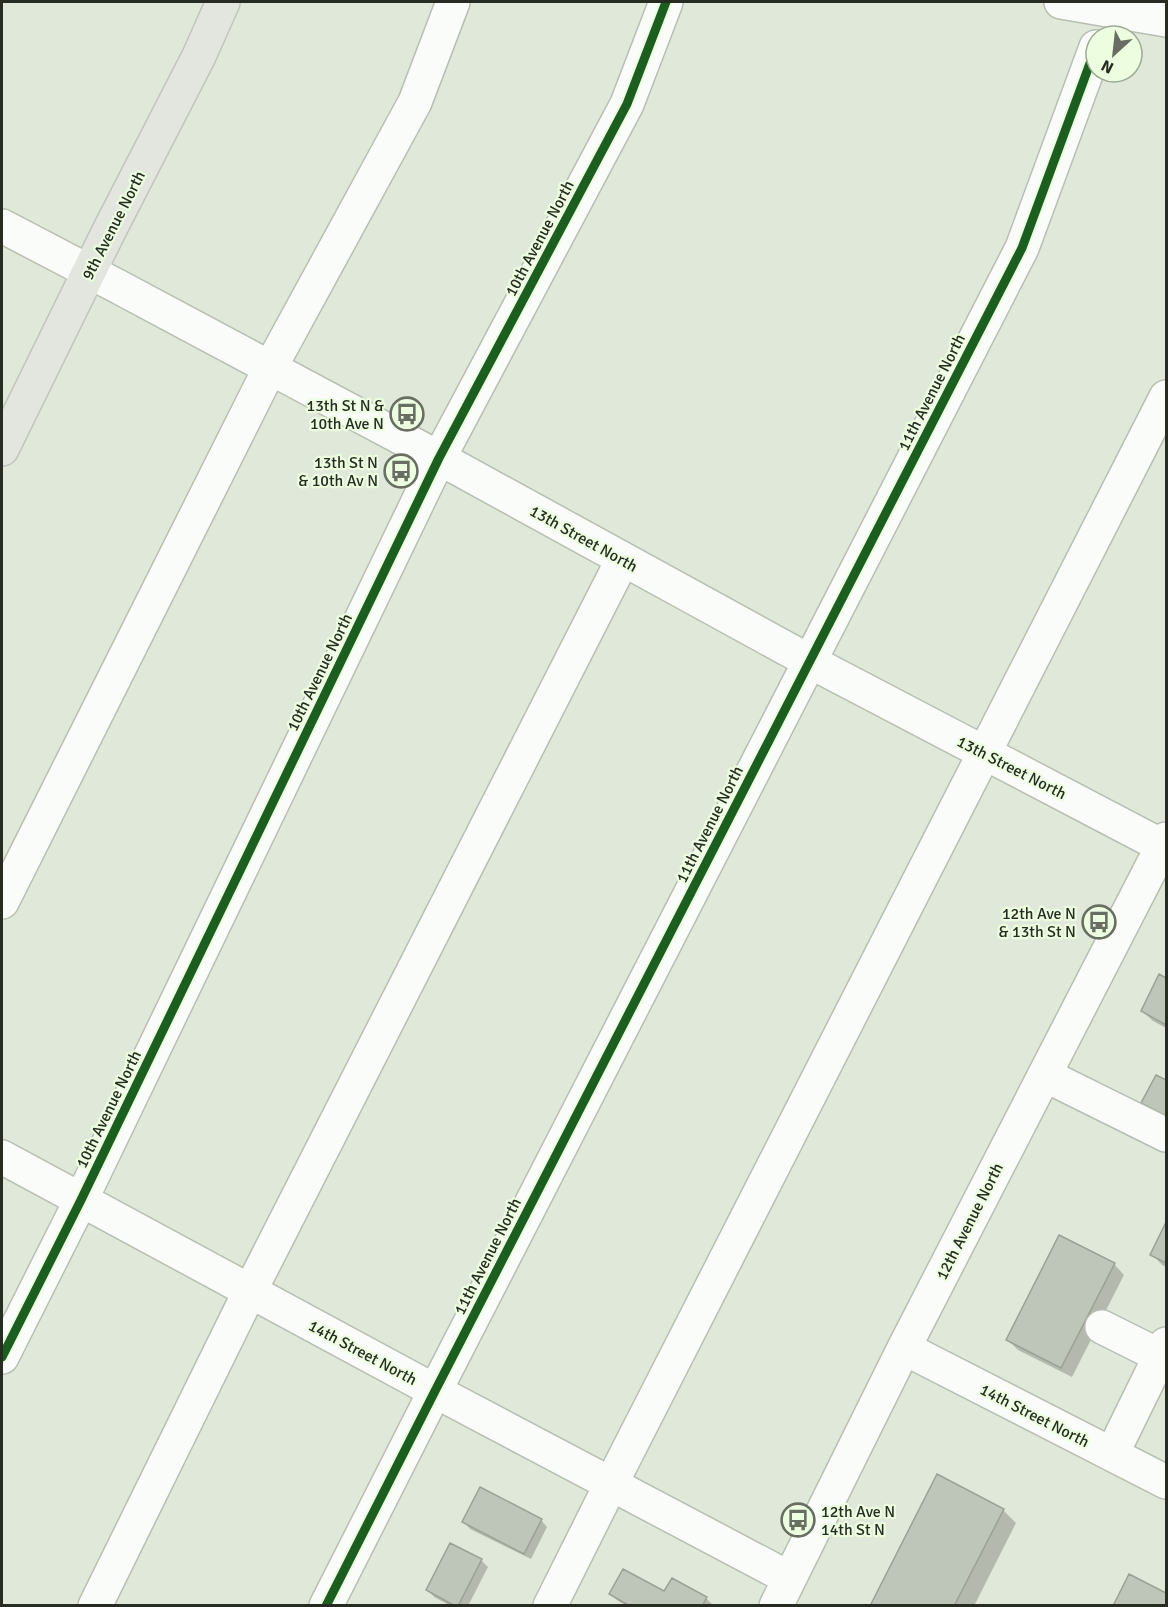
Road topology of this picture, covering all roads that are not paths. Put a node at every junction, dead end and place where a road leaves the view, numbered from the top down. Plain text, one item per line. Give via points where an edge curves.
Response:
1 (222, 2) edge
2 (453, 2) edge
3 (666, 2) edge
4 (1061, 2) edge
5 (1107, 16) edge
6 (1167, 20) edge
7 (1084, 80) edge
8 (2, 226) edge
9 (89, 272) junction
10 (270, 368) junction
11 (1167, 397) edge
12 (2, 449) edge
13 (440, 458) junction
14 (623, 560) junction
15 (809, 662) junction
16 (985, 753) junction
17 (1165, 844) edge
18 (2, 902) edge
19 (1045, 1074) junction
20 (1167, 1135) edge
21 (2, 1158) edge
22 (81, 1200) junction
23 (250, 1291) junction
24 (1102, 1327) dead end
25 (904, 1348) junction
26 (1164, 1353) edge
27 (2, 1357) edge
28 (435, 1391) junction
29 (1112, 1454) junction
30 (1167, 1482) edge
31 (611, 1484) junction
32 (783, 1592) edge
33 (95, 1605) edge
34 (326, 1605) edge
35 (550, 1605) edge

1 - 9 main road, 9th Avenue North via 199,56
2 - 10 street via 415,102
3 - 13 street, 10th Avenue North via 627,104
4 - 5 street
5 - 6 street
7 - 15 street, 11th Avenue North via 1022,248
8 - 9 street, 13th Street North
9 - 10 street, 13th Street North
9 - 12 main road, 9th Avenue North
10 - 13 street, 13th Street North
10 - 18 street
11 - 16 street
13 - 14 street, 13th Street North
13 - 22 street, 10th Avenue North
14 - 15 street, 13th Street North
14 - 23 street
15 - 16 street, 13th Street North
15 - 28 street, 11th Avenue North
16 - 17 street, 13th Street North
16 - 31 street
17 - 19 street, 12th Avenue North
19 - 20 street
19 - 25 street, 12th Avenue North
21 - 22 street, 14th Street North
22 - 23 street, 14th Street North
22 - 27 street, 10th Avenue North
23 - 28 street, 14th Street North
23 - 33 street
24 - 26 street
25 - 29 street, 14th Street North
25 - 32 street, 12th Avenue North
26 - 29 street
28 - 31 street, 14th Street North
28 - 34 street, 11th Avenue North
29 - 30 street, 14th Street North
31 - 32 street, 14th Street North
31 - 35 street

